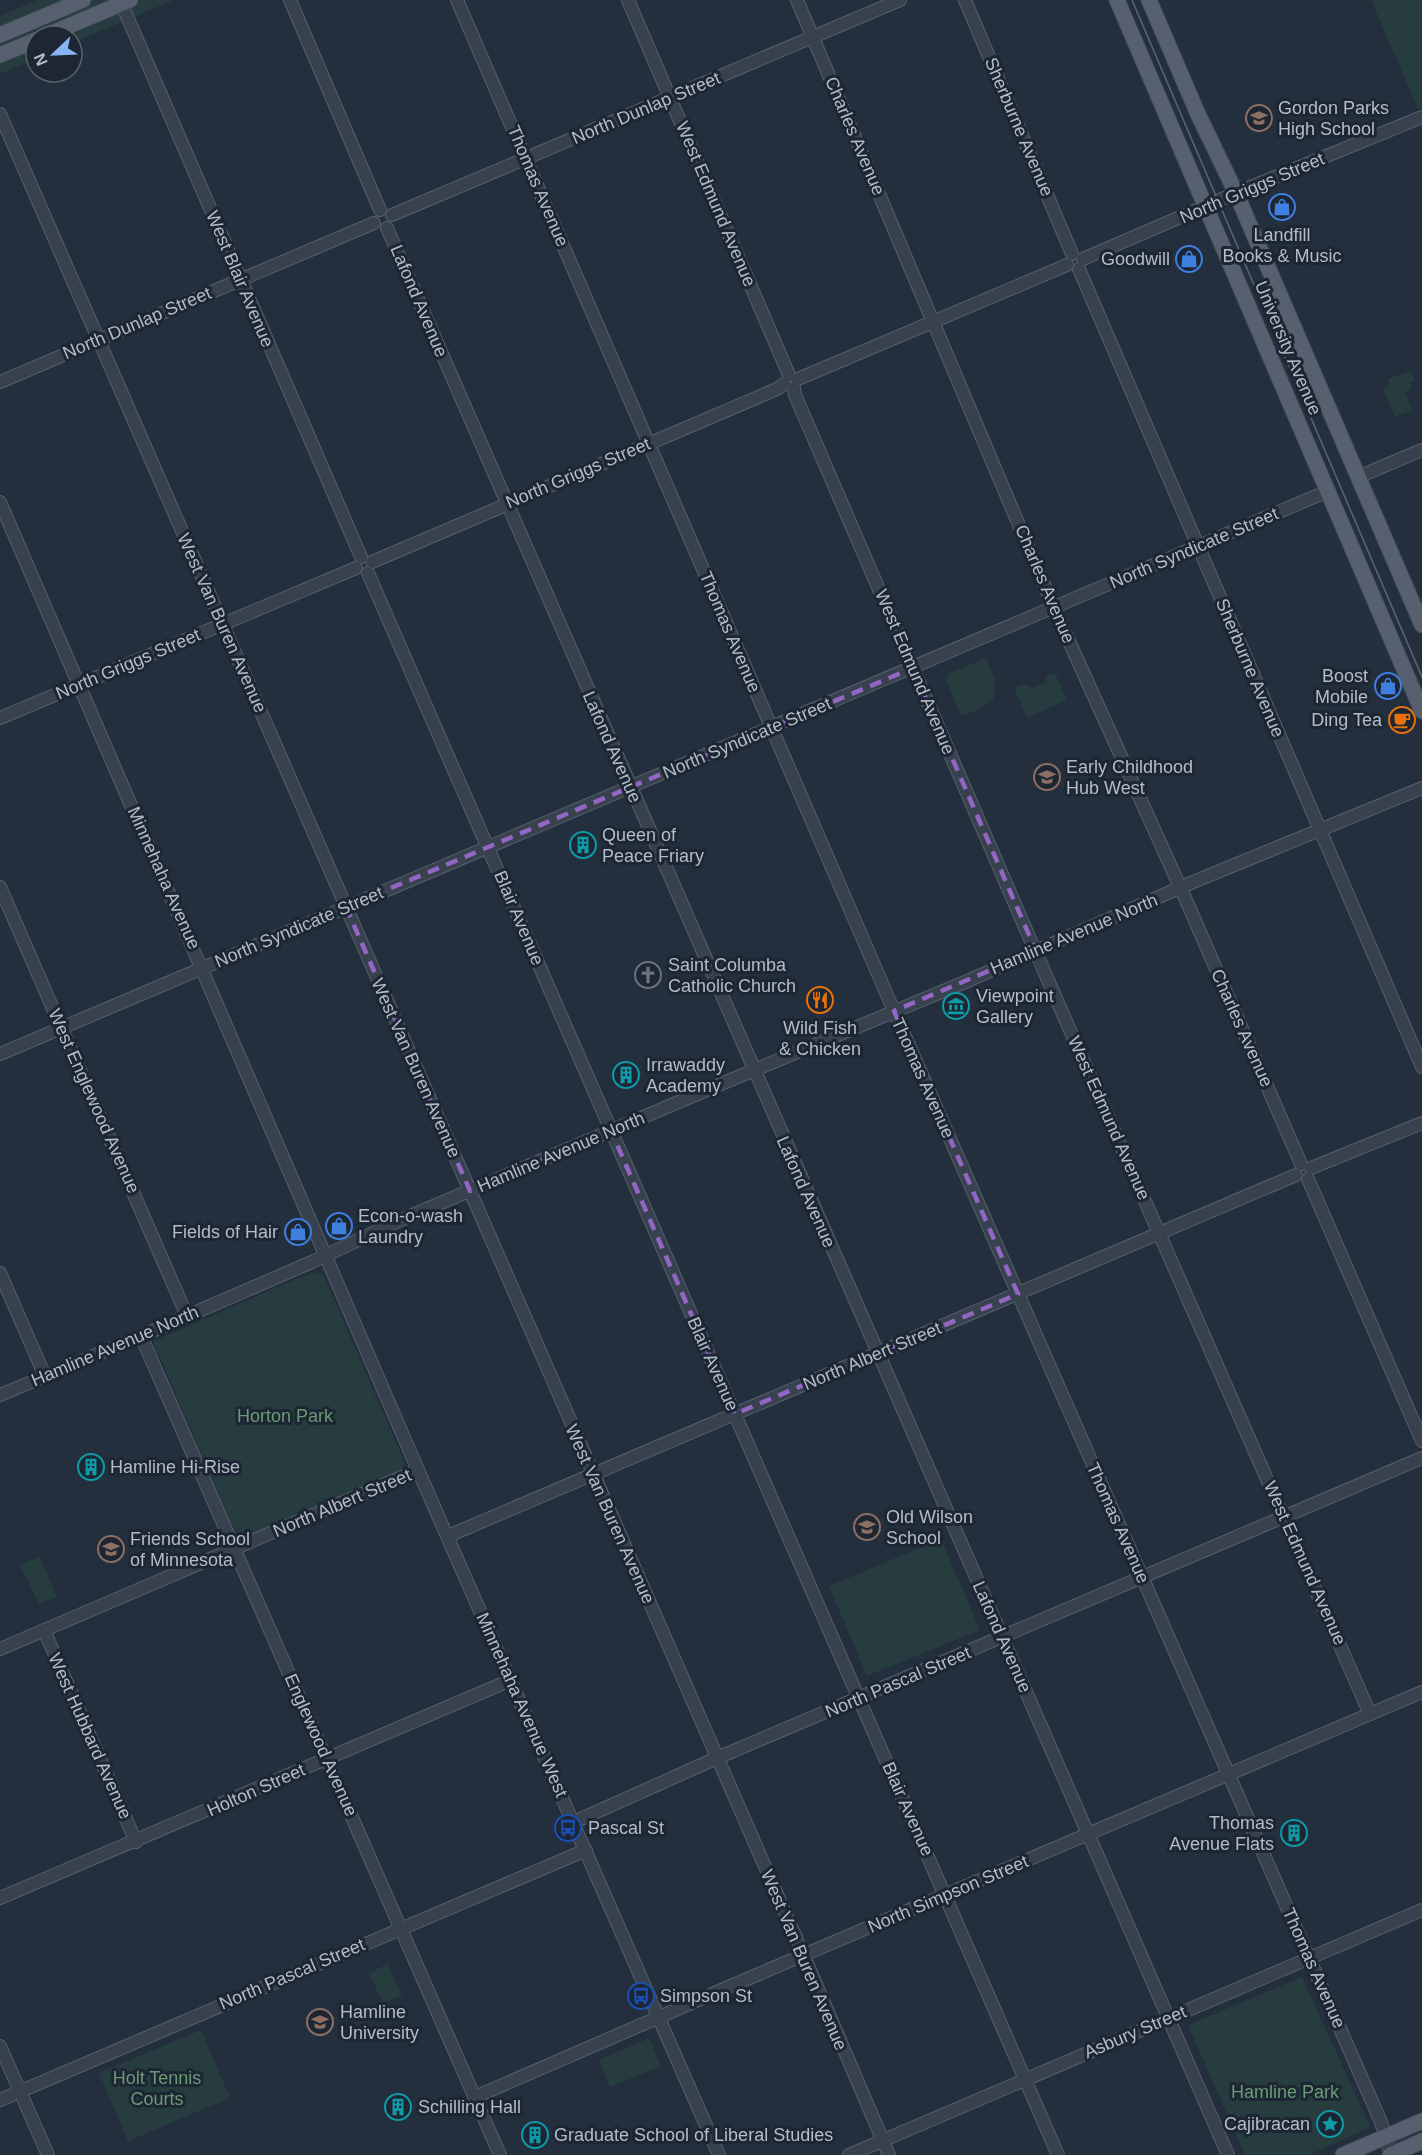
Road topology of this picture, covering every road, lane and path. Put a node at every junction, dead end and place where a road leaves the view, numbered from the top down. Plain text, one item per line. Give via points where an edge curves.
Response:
1 (83, 0) edge
2 (290, 0) edge
3 (457, 0) edge
4 (628, 0) edge
5 (797, 0) edge
6 (900, 0) edge
7 (965, 0) edge
8 (1118, 0) edge
9 (1149, 0) edge
10 (124, 1) edge
11 (72, 24) edge
12 (0, 35) edge
13 (813, 36) junction
14 (24, 45) edge
15 (0, 55) edge
16 (671, 97) junction
17 (0, 114) edge
18 (1422, 117) edge
19 (526, 159) junction
20 (1236, 193) junction
21 (1206, 206) junction
22 (380, 210) junction
23 (392, 215) junction
24 (375, 223) junction
25 (387, 228) junction
26 (1075, 262) junction
27 (241, 280) junction
28 (934, 321) junction
29 (99, 339) junction
30 (791, 381) junction
31 (0, 382) edge
32 (648, 444) junction
33 (1422, 450) edge
34 (1358, 477) junction
35 (1328, 491) junction
36 (0, 502) edge
37 (506, 504) junction
38 (1197, 547) junction
39 (364, 565) junction
40 (1054, 608) junction
41 (222, 625) junction
42 (1422, 625) edge
43 (913, 668) junction
44 (79, 685) junction
45 (1422, 711) edge
46 (0, 718) edge
47 (771, 727) junction
48 (630, 788) junction
49 (1422, 788) edge
50 (1320, 831) junction
51 (488, 848) junction
52 (0, 887) edge
53 (1181, 888) junction
54 (346, 907) junction
55 (1036, 951) junction
56 (203, 968) junction
57 (894, 1011) junction
58 (62, 1028) junction
59 (0, 1054) edge
60 (1422, 1067) edge
61 (752, 1071) junction
62 (1422, 1123) edge
63 (611, 1131) junction
64 (1304, 1171) junction
65 (470, 1191) junction
66 (1160, 1234) junction
67 (327, 1255) junction
68 (0, 1273) edge
69 (1018, 1294) junction
70 (187, 1316) junction
71 (141, 1336) junction
72 (878, 1352) junction
73 (45, 1376) junction
74 (0, 1395) edge
75 (735, 1414) junction
76 (1422, 1441) edge
77 (1422, 1458) edge
78 (418, 1470) junction
79 (592, 1474) junction
80 (1285, 1517) junction
81 (448, 1536) junction
82 (235, 1550) junction
83 (1142, 1578) junction
84 (44, 1630) junction
85 (1003, 1638) junction
86 (0, 1649) edge
87 (511, 1680) junction
88 (1422, 1692) edge
89 (859, 1698) junction
90 (1370, 1714) junction
91 (327, 1758) junction
92 (717, 1758) junction
93 (1229, 1774) junction
94 (574, 1822) junction
95 (1088, 1835) junction
96 (136, 1842) junction
97 (585, 1850) junction
98 (945, 1896) junction
99 (0, 1898) edge
100 (1422, 1910) edge
101 (401, 1927) junction
102 (804, 1956) junction
103 (1310, 1958) junction
104 (659, 2018) junction
105 (1168, 2018) junction
106 (0, 2046) edge
107 (1025, 2080) junction
108 (20, 2091) junction
109 (475, 2097) junction
110 (0, 2100) edge
111 (1422, 2121) edge
112 (1386, 2136) junction
113 (883, 2141) junction
114 (1422, 2141) edge
115 (48, 2155) edge
116 (500, 2155) edge
117 (719, 2155) edge
118 (849, 2155) edge
119 (889, 2155) edge
120 (1058, 2155) edge
121 (1228, 2155) edge
122 (1343, 2155) edge
123 (1391, 2155) edge

1 - 12 main road
2 - 22 street
3 - 19 street, Thomas Avenue
4 - 16 street, West Edmund Avenue
5 - 13 street, Charles Avenue
6 - 13 street, North Dunlap Street
7 - 26 street, Sherburne Avenue
8 - 21 main road, University Avenue
9 - 20 main road, University Avenue
10 - 11 main road
10 - 27 street, West Blair Avenue
13 - 16 street, North Dunlap Street
13 - 28 street, Charles Avenue
14 - 15 main road
16 - 19 street, North Dunlap Street
16 - 30 street, West Edmund Avenue
17 - 29 street, West Van Buren Avenue
18 - 20 street, North Griggs Street
19 - 23 street, North Dunlap Street
19 - 32 street, Thomas Avenue
20 - 21 street, North Griggs Street
20 - 34 main road, University Avenue
21 - 26 street, North Griggs Street
21 - 35 main road, University Avenue
22 - 23 street
22 - 24 street via 374,216
23 - 25 street
24 - 25 street
24 - 27 street, North Dunlap Street
25 - 37 street, Lafond Avenue
26 - 28 street, North Griggs Street
26 - 38 street, Sherburne Avenue
27 - 29 street, North Dunlap Street
27 - 39 street, West Blair Avenue
28 - 30 street, North Griggs Street
28 - 40 street, Charles Avenue
29 - 31 street, North Dunlap Street
29 - 41 street, West Van Buren Avenue
30 - 32 street, North Griggs Street
30 - 43 street, West Edmund Avenue
32 - 37 street, North Griggs Street
32 - 47 street, Thomas Avenue
33 - 34 street
34 - 42 main road, University Avenue
35 - 38 street, North Syndicate Street
35 - 45 main road, University Avenue
36 - 44 street, Minnehaha Avenue
37 - 39 street, North Griggs Street
37 - 48 street, Lafond Avenue
38 - 40 street, North Syndicate Street
38 - 50 street, Sherburne Avenue
39 - 41 street, North Griggs Street
39 - 51 street, Blair Avenue
40 - 43 street, North Syndicate Street
40 - 53 street, Charles Avenue
41 - 44 street, North Griggs Street
41 - 54 street, West Van Buren Avenue
43 - 47 street, North Syndicate Street
43 - 55 street, West Edmund Avenue
44 - 46 street, North Griggs Street
44 - 56 street, Minnehaha Avenue
47 - 48 street, North Syndicate Street
47 - 57 street, Thomas Avenue
48 - 51 street, North Syndicate Street
48 - 61 street, Lafond Avenue
49 - 50 street, Hamline Avenue North
50 - 53 street, Hamline Avenue North
50 - 60 street, Sherburne Avenue
51 - 54 street, North Syndicate Street
51 - 63 street, Blair Avenue
52 - 58 street, West Englewood Avenue
53 - 55 street, Hamline Avenue North
53 - 64 street, Charles Avenue
54 - 56 street, North Syndicate Street
54 - 65 street, West Van Buren Avenue
55 - 57 street, Hamline Avenue North
55 - 66 street, West Edmund Avenue
56 - 58 street, North Syndicate Street
56 - 67 street, Minnehaha Avenue
57 - 61 street, Hamline Avenue North
57 - 69 street, Thomas Avenue
58 - 59 street, North Syndicate Street
58 - 70 street, West Englewood Avenue
61 - 63 street, Hamline Avenue North
61 - 72 street, Lafond Avenue
62 - 64 street, North Albert Street
63 - 65 street, Hamline Avenue North
63 - 75 street, Blair Avenue
64 - 66 street, North Albert Street
64 - 76 street, Charles Avenue
65 - 67 street, Hamline Avenue North
65 - 79 street, West Van Buren Avenue
66 - 69 street, North Albert Street
66 - 80 street, West Edmund Avenue
67 - 70 street, Hamline Avenue North
67 - 78 street, Minnehaha Avenue West
68 - 73 street
69 - 72 street, North Albert Street
69 - 83 street, Thomas Avenue
70 - 71 street, Hamline Avenue North
71 - 73 street, Hamline Avenue North
71 - 82 street, Englewood Avenue
72 - 75 street, North Albert Street
72 - 85 street, Lafond Avenue
73 - 74 street, Hamline Avenue North
75 - 79 street, North Albert Street
75 - 89 street, Blair Avenue
77 - 80 street, North Pascal Street
78 - 81 street, Minnehaha Avenue West
78 - 82 street, North Albert Street
79 - 81 street, North Albert Street
79 - 92 street, West Van Buren Avenue
80 - 83 street, North Pascal Street
80 - 90 street, West Edmund Avenue
81 - 87 street, Minnehaha Avenue West
82 - 84 street, North Albert Street
82 - 91 street, Englewood Avenue
83 - 85 street, North Pascal Street
83 - 93 street, Thomas Avenue
84 - 86 street, North Albert Street
84 - 96 street, West Hubbard Avenue
85 - 89 street, North Pascal Street
85 - 95 street, Lafond Avenue
87 - 91 street, Holton Street
87 - 94 street, Minnehaha Avenue West
88 - 90 street, North Simpson Street
89 - 92 street, North Pascal Street
89 - 98 street, Blair Avenue
90 - 93 street, North Simpson Street
91 - 96 street, Holton Street
91 - 101 street, Englewood Avenue
92 - 94 street, North Pascal Street
92 - 102 street, West Van Buren Avenue
93 - 95 street, North Simpson Street
93 - 103 street, Thomas Avenue
94 - 97 street, Minnehaha Avenue West
95 - 98 street, North Simpson Street
95 - 105 street, Lafond Avenue
96 - 99 street, Holton Street
97 - 101 street, North Pascal Street
97 - 104 street, Minnehaha Avenue West
98 - 102 street, North Simpson Street
98 - 107 street, Blair Avenue
100 - 103 street, Asbury Street
101 - 108 street, North Pascal Street
101 - 109 street, Englewood Avenue
102 - 104 street, North Simpson Street
102 - 113 street, West Van Buren Avenue
103 - 105 street, Asbury Street
103 - 112 street, Thomas Avenue
104 - 109 street, North Simpson Street
104 - 117 street, Minnehaha Avenue West
105 - 107 street, Asbury Street
105 - 121 street, Lafond Avenue
106 - 108 street
107 - 113 street, Asbury Street
107 - 120 street, Blair Avenue
108 - 110 street, North Pascal Street
108 - 115 street
109 - 116 street, Englewood Avenue
111 - 112 main road
112 - 122 main road
112 - 123 street, Thomas Avenue
113 - 118 street, Asbury Street
113 - 119 street, West Van Buren Avenue
114 - 123 main road

